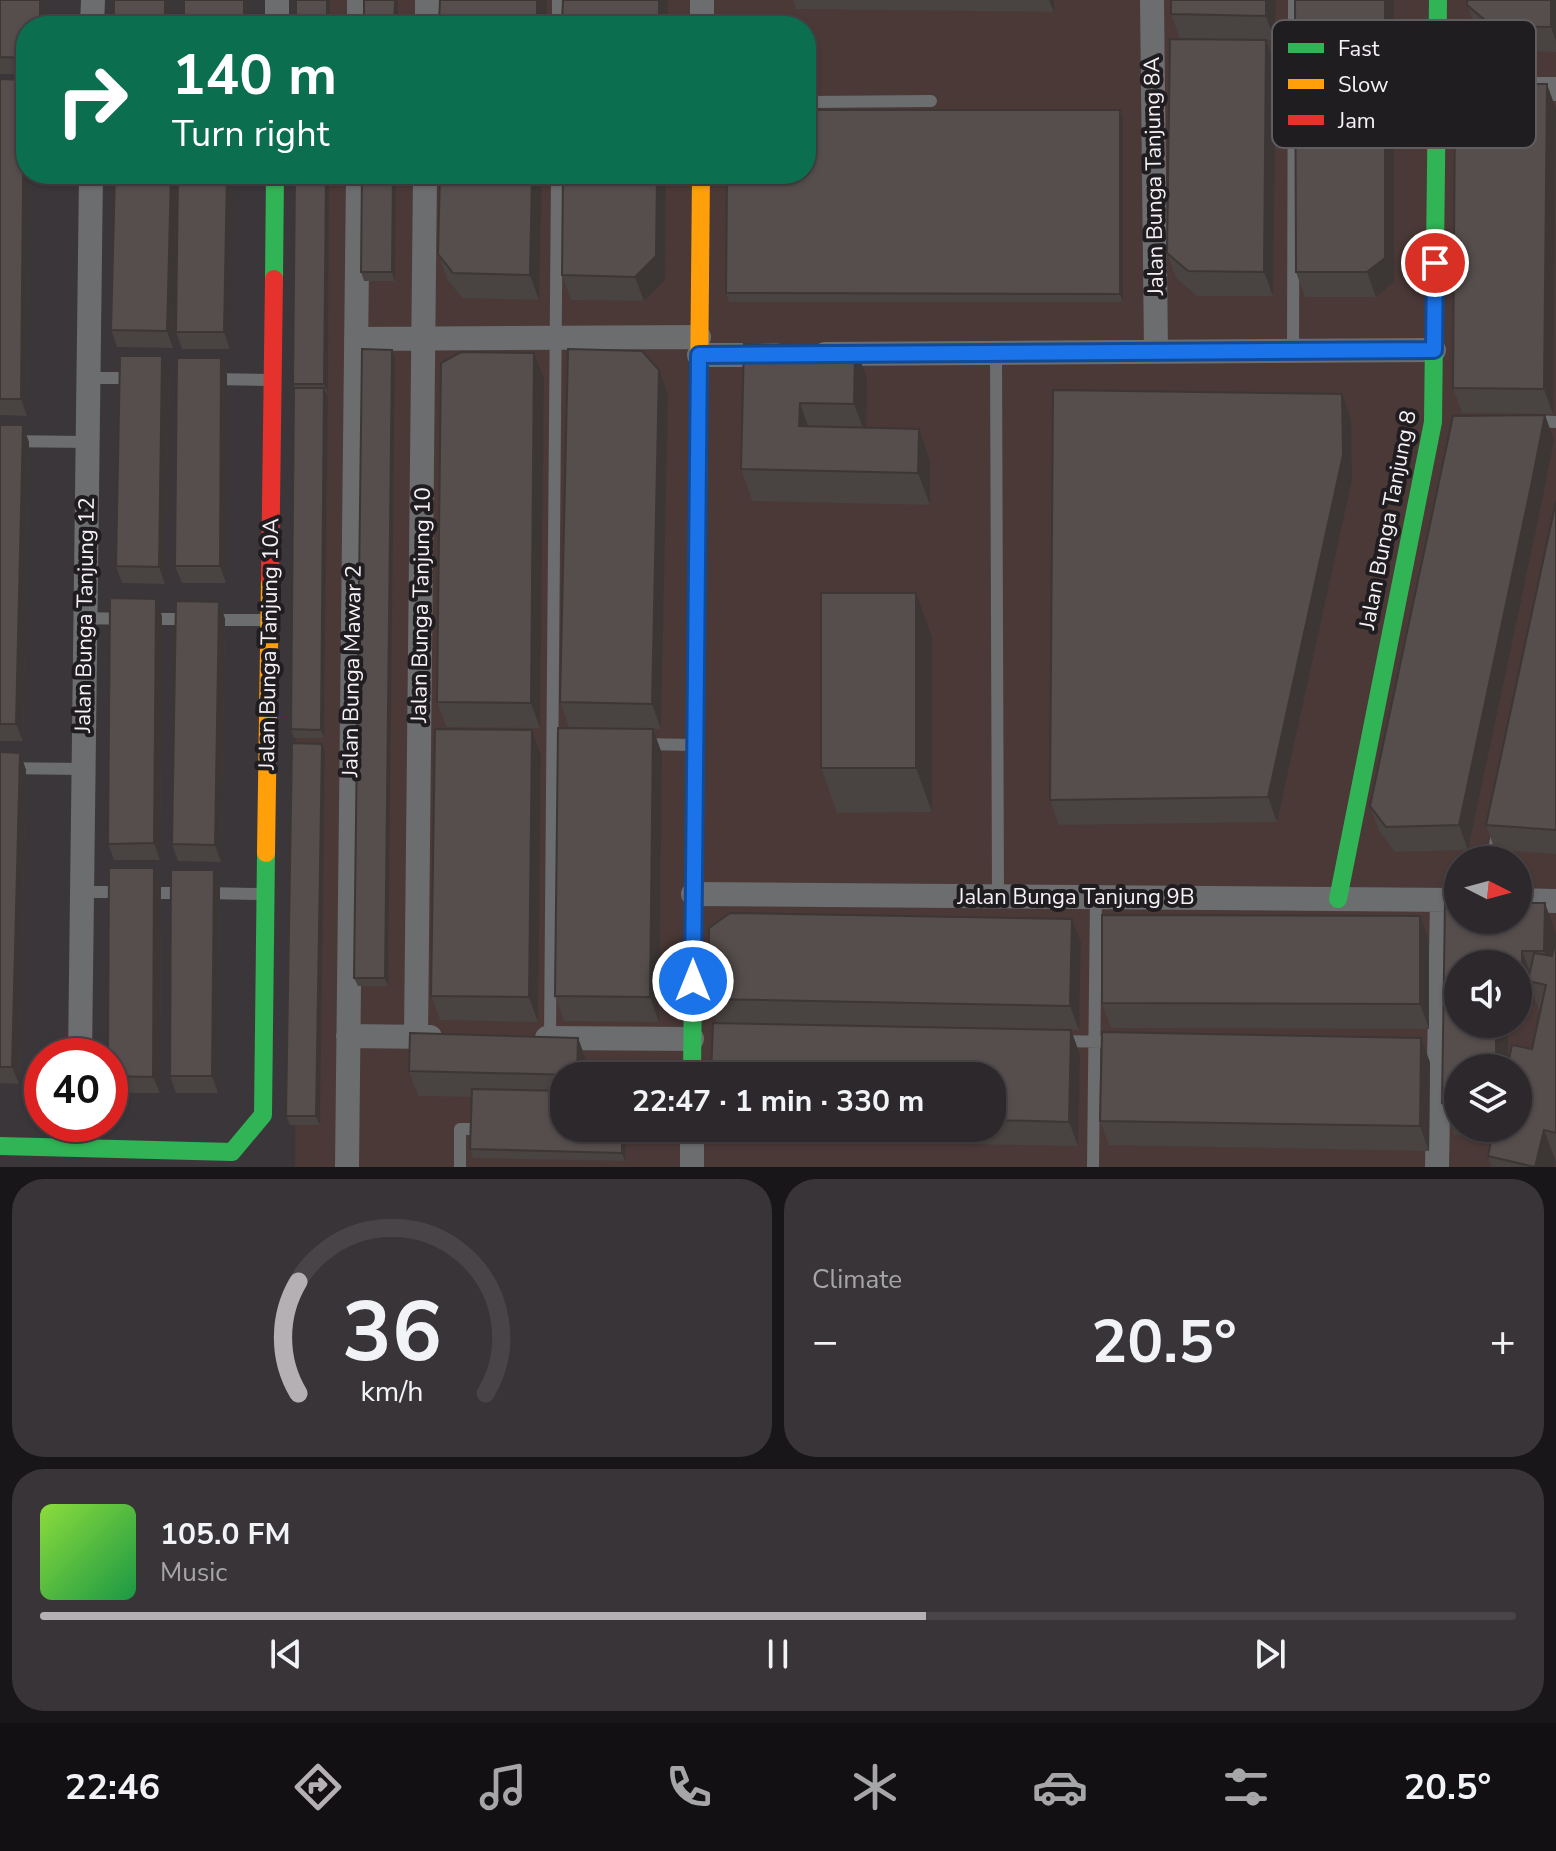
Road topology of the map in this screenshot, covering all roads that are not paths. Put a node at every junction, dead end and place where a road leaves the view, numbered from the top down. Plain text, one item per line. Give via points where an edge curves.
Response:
1 (1152, 0) edge
2 (1294, 0) edge
3 (1438, 0) edge
4 (1294, 20) edge
5 (1438, 20) edge
6 (931, 101) dead end
7 (816, 102) edge
8 (1294, 148) edge
9 (1436, 148) edge
10 (91, 184) edge
11 (275, 184) edge
12 (358, 184) edge
13 (425, 184) edge
14 (557, 184) edge
15 (701, 184) edge
16 (555, 338) junction
17 (356, 339) junction
18 (424, 339) junction
19 (699, 346) junction
20 (1434, 350) junction
21 (1293, 351) junction
22 (1156, 352) junction
23 (996, 353) junction
24 (88, 378) junction
25 (150, 379) edge
26 (196, 379) edge
27 (272, 380) junction
28 (1525, 421) edge
29 (1556, 422) edge
30 (0, 441) edge
31 (88, 442) junction
32 (85, 618) junction
33 (270, 620) junction
34 (538, 743) dead end
35 (553, 743) junction
36 (569, 743) edge
37 (632, 744) edge
38 (695, 745) junction
39 (0, 768) edge
40 (83, 769) junction
41 (1498, 829) edge
42 (1495, 846) edge
43 (82, 892) junction
44 (266, 894) junction
45 (693, 894) junction
46 (998, 897) junction
47 (1096, 897) junction
48 (1338, 899) junction
49 (1444, 900) edge
50 (1532, 900) edge
51 (1556, 901) edge
52 (1445, 934) edge
53 (348, 1036) junction
54 (416, 1036) junction
55 (446, 1037) edge
56 (521, 1037) edge
57 (80, 1038) edge
58 (550, 1038) junction
59 (700, 1039) junction
60 (1048, 1041) edge
61 (1094, 1042) junction
62 (1125, 1042) edge
63 (695, 1062) edge
64 (492, 1129) edge
65 (128, 1141) edge
66 (32, 1142) edge
67 (692, 1142) edge
68 (0, 1146) edge
69 (347, 1167) edge
70 (460, 1167) edge
71 (692, 1167) edge
72 (1093, 1167) edge
73 (1437, 1167) edge

1 - 22 street, Jalan Bunga Tanjung 8A
2 - 4 lane
3 - 5 street, Jalan Bunga Tanjung 8
6 - 7 lane
8 - 21 lane
9 - 20 street, Jalan Bunga Tanjung 8
10 - 24 street, Jalan Bunga Tanjung 12
11 - 27 street, Jalan Bunga Tanjung 10A
12 - 17 street, Jalan Bunga Mawar 2
13 - 18 street, Jalan Bunga Tanjung 10
14 - 16 lane
15 - 19 street
16 - 18 street
16 - 19 street
16 - 35 lane
17 - 18 street
17 - 53 street, Jalan Bunga Mawar 2
18 - 54 street, Jalan Bunga Tanjung 10 via 427,742
19 - 23 street via 801,355
19 - 38 street
20 - 21 street
20 - 48 street, Jalan Bunga Tanjung 8 via 1441,417
21 - 22 street
22 - 23 street
23 - 46 lane
24 - 25 lane
24 - 31 street, Jalan Bunga Tanjung 12
26 - 27 lane
27 - 33 street, Jalan Bunga Tanjung 10A
28 - 29 lane
30 - 31 lane
31 - 32 street, Jalan Bunga Tanjung 12
32 - 33 lane
32 - 40 street, Jalan Bunga Tanjung 12
33 - 44 street, Jalan Bunga Tanjung 10A
34 - 35 lane
35 - 36 lane
35 - 58 lane
37 - 38 lane
38 - 45 street
39 - 40 lane
40 - 43 street, Jalan Bunga Tanjung 12
41 - 42 lane
43 - 44 lane
43 - 57 street, Jalan Bunga Tanjung 12
44 - 65 street, Jalan Bunga Tanjung 10A via 263,1115 232,1152
45 - 46 street, Jalan Bunga Tanjung 9B
45 - 59 street
46 - 47 street, Jalan Bunga Tanjung 9B
47 - 48 street, Jalan Bunga Tanjung 9B
47 - 61 lane
48 - 49 street, Jalan Bunga Tanjung 9B
50 - 51 street
52 - 73 street via 1431,1043
53 - 54 street
53 - 69 street, Jalan Bunga Mawar 2
54 - 55 street
56 - 58 street
58 - 59 street
59 - 63 street
60 - 61 lane
61 - 62 lane
61 - 72 lane
64 - 70 lane via 460,1129
66 - 68 street
67 - 71 street

